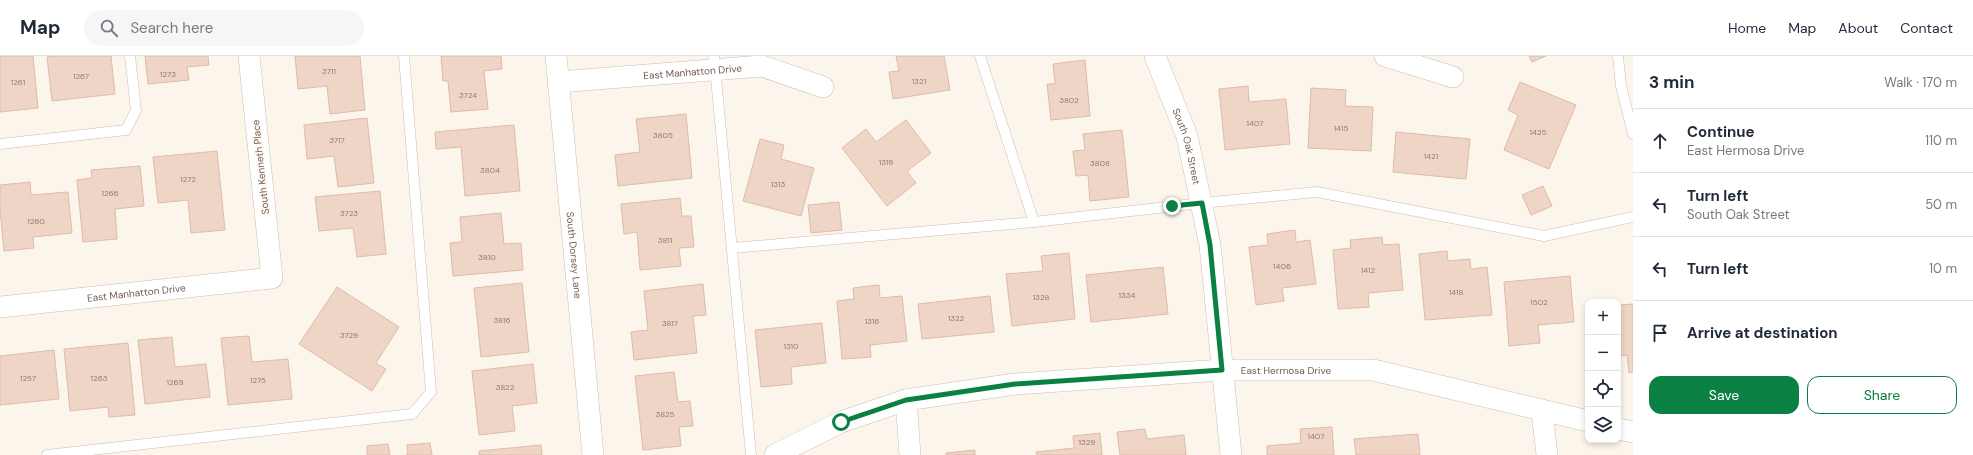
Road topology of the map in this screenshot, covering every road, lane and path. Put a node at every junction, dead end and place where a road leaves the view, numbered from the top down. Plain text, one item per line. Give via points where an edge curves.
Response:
1 (130, 56) edge
2 (249, 56) edge
3 (404, 56) edge
4 (556, 56) edge
5 (980, 56) edge
6 (1155, 56) edge
7 (1385, 56) edge
8 (1618, 56) edge
9 (714, 63) edge
10 (1453, 78) dead end
11 (558, 82) junction
12 (823, 88) dead end
13 (1633, 134) edge
14 (0, 144) edge
15 (1202, 203) junction
16 (1633, 217) edge
17 (1034, 222) junction
18 (732, 248) junction
19 (272, 278) joint
20 (0, 307) edge
21 (1222, 370) junction
22 (906, 400) junction
23 (1542, 410) junction
24 (1585, 420) edge
25 (1621, 429) edge
26 (1633, 432) edge
27 (47, 455) edge
28 (593, 455) edge
29 (751, 455) edge
30 (775, 455) edge
31 (910, 455) edge
32 (1231, 455) edge
33 (1546, 455) edge

1 - 14 lane via 136,110 126,130
2 - 19 street, South Kenneth Place
3 - 27 lane via 431,392 412,414
4 - 11 street, South Dorsey Lane
5 - 17 lane
6 - 15 street, South Oak Street via 1187,136
7 - 10 street
8 - 13 lane via 1621,86
9 - 11 street, East Manhatton Drive
9 - 12 street, East Manhatton Drive via 762,66
9 - 18 lane
11 - 28 street, South Dorsey Lane
15 - 16 lane via 1317,192 1544,236
15 - 17 lane
15 - 21 street, South Oak Street via 1210,245
17 - 18 lane
18 - 29 lane
19 - 20 street, East Manhatton Drive
21 - 22 street, East Hermosa Drive via 1015,384
21 - 23 street, East Hermosa Drive via 1373,370
21 - 32 street, South Oak Street
22 - 30 street, East Hermosa Drive via 841,422
22 - 31 street
23 - 24 street, East Hermosa Drive
23 - 33 street
25 - 26 street

